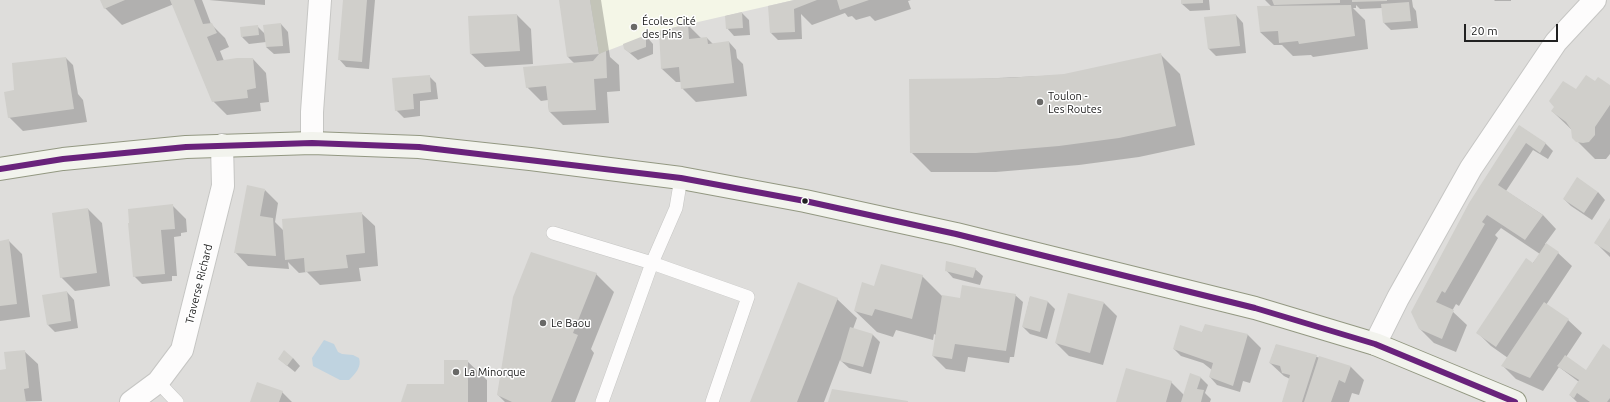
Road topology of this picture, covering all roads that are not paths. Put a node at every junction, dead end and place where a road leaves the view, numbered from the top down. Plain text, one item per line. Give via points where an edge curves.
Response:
1 (320, 0) edge
2 (1595, 0) edge
3 (312, 143) junction
4 (222, 145) junction
5 (0, 169) edge
6 (681, 178) junction
7 (553, 233) dead end
8 (652, 263) junction
9 (1375, 344) junction
10 (158, 382) junction
11 (131, 402) edge
12 (177, 402) edge
13 (602, 402) edge
14 (712, 402) edge
15 (1515, 402) edge

1 - 3 street
2 - 9 street via 1556,42 1472,168 1398,298
3 - 4 main road
3 - 6 main road via 419,147
4 - 5 main road via 63,159
4 - 10 street, Traverse Richard via 223,186 182,350
6 - 8 lane via 676,208
6 - 9 main road via 798,199 956,234 1255,308
7 - 8 lane
8 - 13 lane
8 - 14 lane via 748,297
9 - 15 main road
10 - 11 street, Traverse Richard
10 - 12 lane

